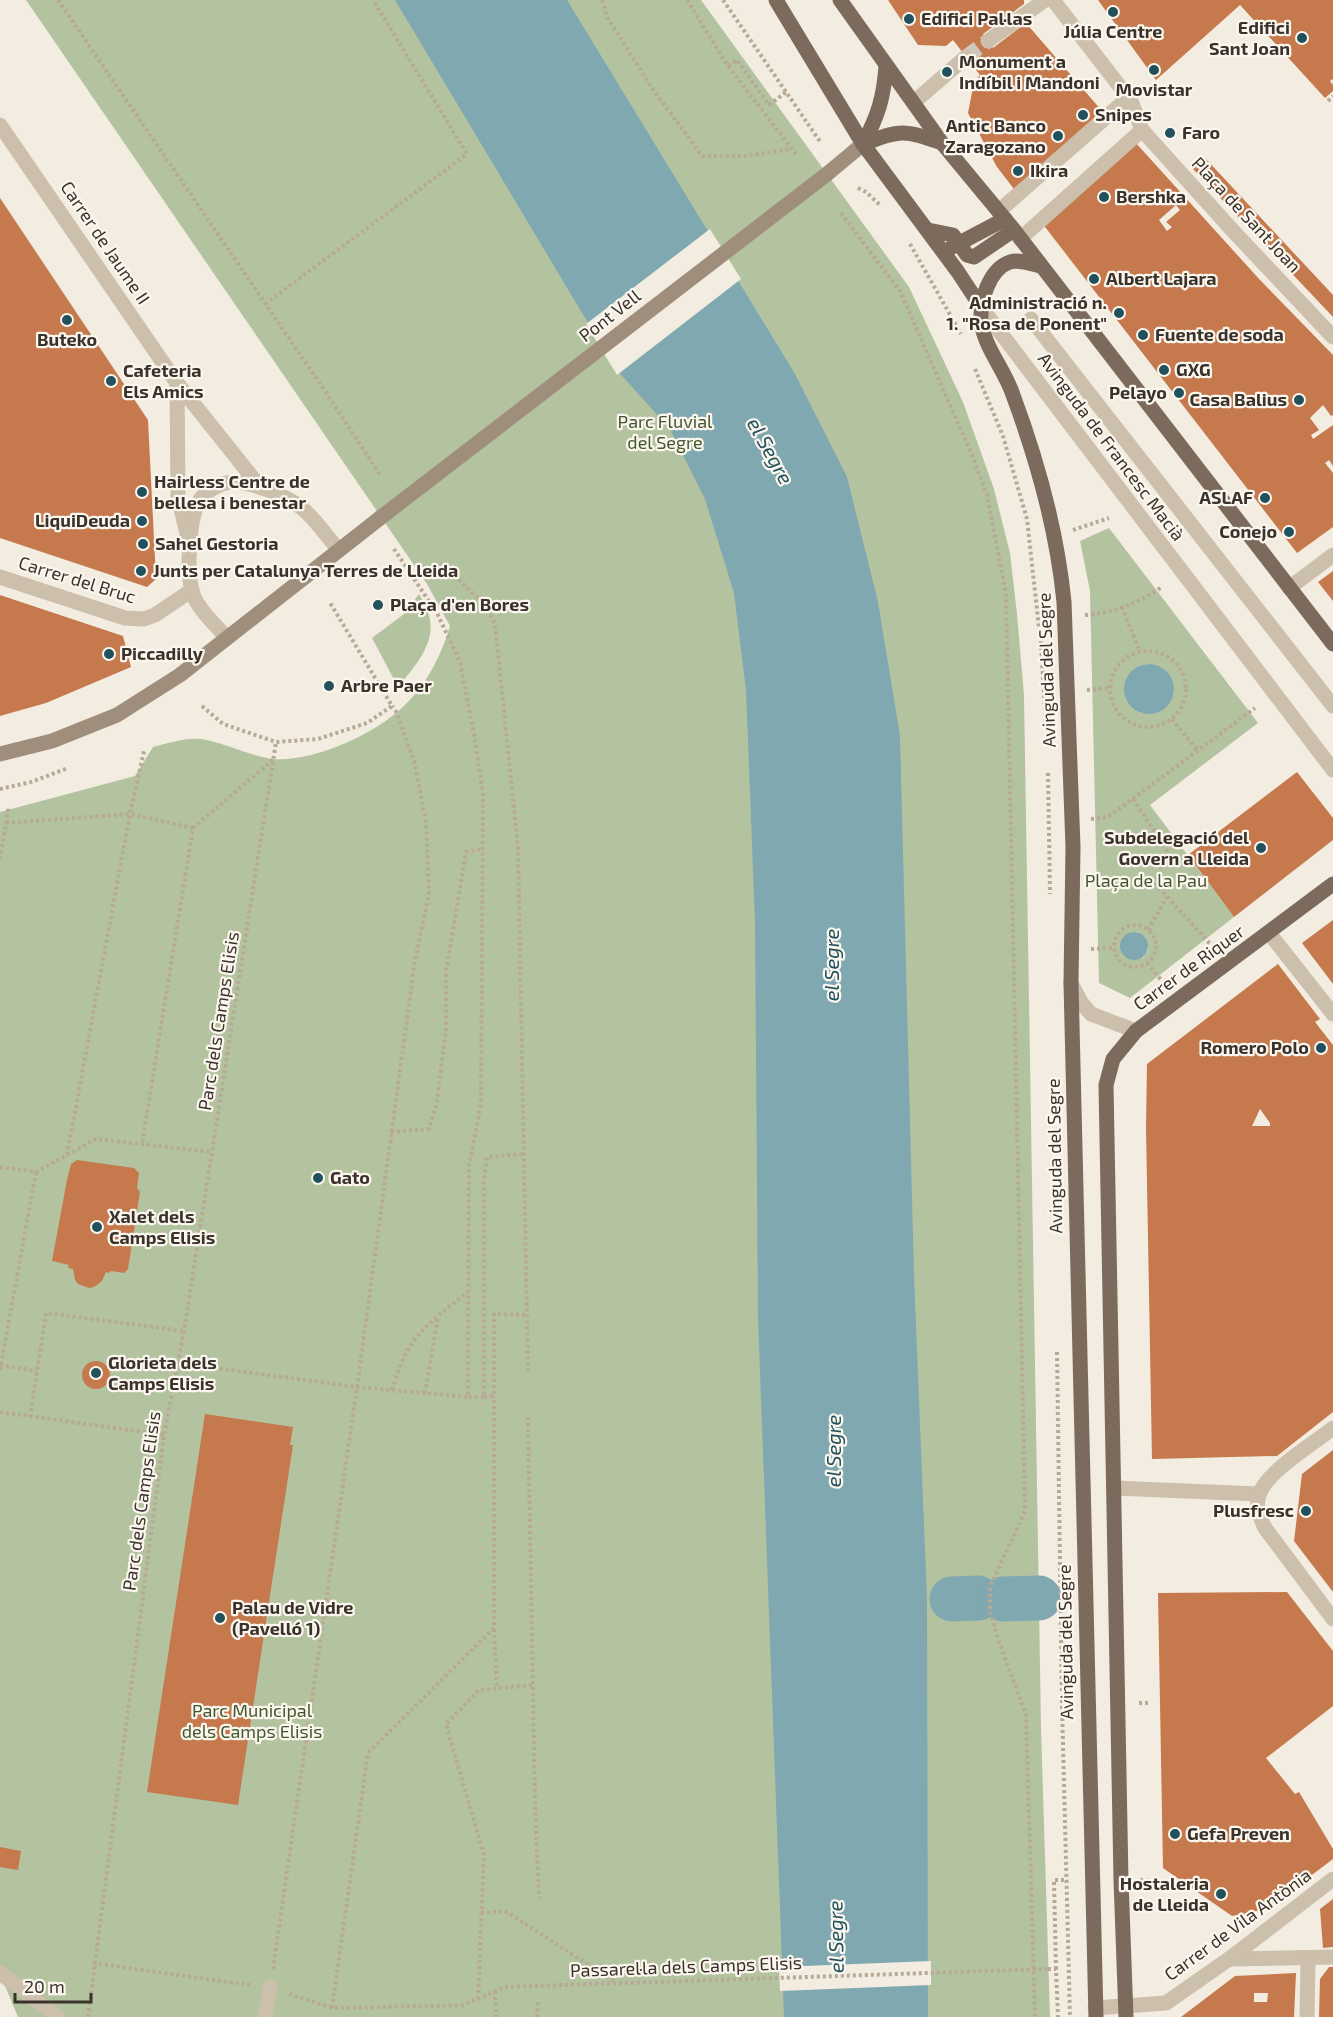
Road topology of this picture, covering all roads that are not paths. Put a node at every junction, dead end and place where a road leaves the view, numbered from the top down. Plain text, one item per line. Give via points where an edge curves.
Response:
1 (776, 0) edge
2 (840, 0) edge
3 (1045, 0) edge
4 (1053, 0) edge
5 (988, 41) tunnel mouth
6 (966, 57) tunnel mouth
7 (886, 65) junction
8 (1128, 98) junction
9 (914, 102) junction
10 (0, 124) edge
11 (1142, 130) junction
12 (942, 143) junction
13 (863, 144) junction
14 (1010, 225) junction
15 (928, 230) junction
16 (960, 243) junction
17 (943, 252) junction
18 (1041, 266) junction
19 (981, 307) junction
20 (1031, 319) dead end
21 (1333, 336) edge
22 (177, 384) junction
23 (260, 487) junction
24 (189, 541) junction
25 (339, 550) junction
26 (1333, 555) edge
27 (0, 577) edge
28 (1289, 588) junction
29 (192, 590) junction
30 (227, 638) junction
31 (1333, 644) edge
32 (1333, 706) edge
33 (0, 754) edge
34 (1333, 770) edge
35 (1333, 884) edge
36 (1269, 933) junction
37 (1071, 983) junction
38 (1333, 1014) edge
39 (1136, 1031) junction
40 (1333, 1428) edge
41 (1114, 1488) junction
42 (1259, 1494) junction
43 (1333, 1619) edge
44 (1333, 1879) edge
45 (1333, 1957) edge
46 (1229, 1959) junction
47 (1308, 1959) junction
48 (0, 1973) edge
49 (270, 1987) road end
50 (32, 1998) junction
51 (1125, 2011) edge
52 (1095, 2012) edge
53 (266, 2014) edge
54 (40, 2017) edge
55 (58, 2017) edge
56 (1306, 2017) edge

1 - 13 main road, Avinguda de Francesc Macià
2 - 7 main road
3 - 5 street
4 - 8 street, Plaça de Sant Joan
6 - 9 street
7 - 9 main road
7 - 13 main road via 885,93
8 - 11 street, Plaça de Sant Joan
8 - 14 street
9 - 12 main road
10 - 22 street, Carrer de Jaume II
11 - 14 street
11 - 21 street, Plaça de Sant Joan
12 - 13 main road via 900,132
12 - 14 main road
13 - 15 main road, Avinguda de Francesc Macià
13 - 25 main road, Pont Vell, bridge
14 - 16 main road
14 - 18 main road
15 - 16 main road via 953,235
15 - 17 main road, Avinguda de Francesc Macià
16 - 17 main road
17 - 19 main road, Avinguda de Francesc Macià
18 - 19 main road via 1017,261 1003,266 989,282
18 - 28 main road
19 - 34 street, Avinguda de Francesc Macià
19 - 37 main road, Avinguda del Segre via 982,328 1027,432 1060,565 1073,847
20 - 32 street, Avinguda de Francesc Macià
22 - 23 street, Carrer de Jaume II
22 - 24 street, Carrer de Jaume II via 178,496
23 - 24 street, Carrer de Jaume II via 227,482 202,497
23 - 25 street, Carrer de Jaume II via 302,508
24 - 29 street, Carrer de Jaume II
25 - 30 main road
26 - 28 street
27 - 29 street, Carrer del Bruc via 125,618 155,615
28 - 31 main road
29 - 30 street, Carrer de Jaume II via 198,605
30 - 33 main road via 180,675 117,715 52,741
35 - 36 main road, Carrer de Riquer
36 - 38 street
36 - 39 main road, Carrer de Riquer
37 - 39 street, Carrer de Riquer via 1091,1014
37 - 52 main road, Avinguda del Segre
39 - 41 main road via 1113,1059 1106,1085
40 - 42 street via 1275,1473
41 - 42 street
41 - 51 main road
42 - 43 street via 1259,1515 1265,1528
44 - 46 street, Carrer de Vila Antònia
45 - 47 street
46 - 47 street
46 - 51 street, Carrer de Vila Antònia via 1166,2003
47 - 56 street
48 - 50 street
49 - 53 street
50 - 54 street
50 - 55 street
51 - 52 street, Carrer de Vila Antònia

